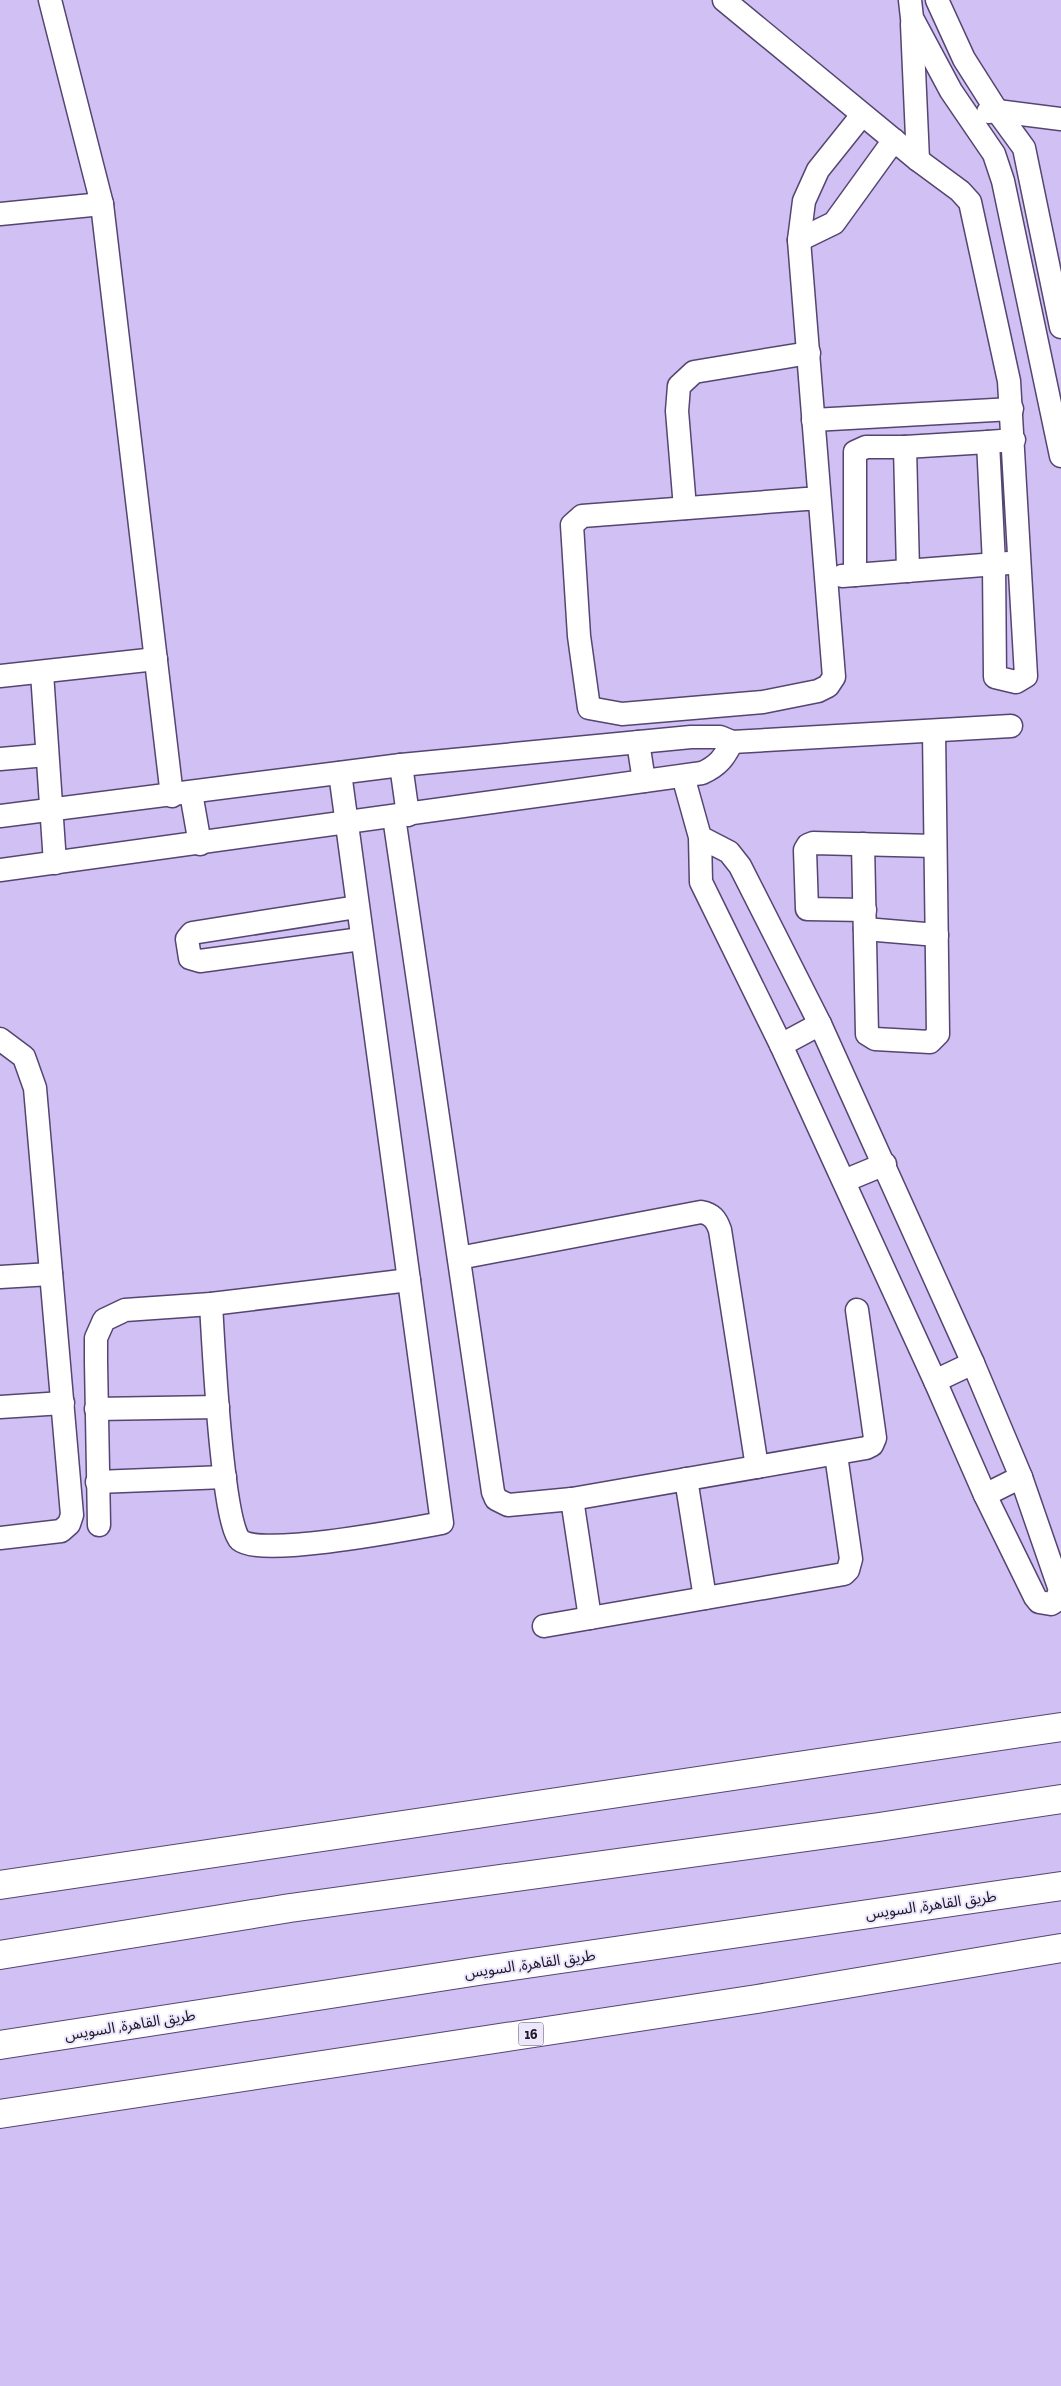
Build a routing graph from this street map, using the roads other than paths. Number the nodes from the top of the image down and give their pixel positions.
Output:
1 (50, 0) edge
2 (724, 0) edge
3 (937, 0) edge
4 (911, 9) edge
5 (997, 111) junction
6 (862, 115) junction
7 (968, 116) junction
8 (1061, 119) edge
9 (894, 140) junction
10 (918, 160) junction
11 (102, 204) junction
12 (0, 214) edge
13 (799, 240) junction
14 (1061, 327) edge
15 (808, 353) junction
16 (1012, 409) junction
17 (1057, 415) edge
18 (813, 420) junction
19 (1014, 440) junction
20 (988, 442) junction
21 (905, 447) junction
22 (1061, 456) edge
23 (819, 498) junction
24 (685, 508) junction
25 (1020, 562) junction
26 (994, 564) junction
27 (908, 570) junction
28 (855, 575) junction
29 (825, 578) junction
30 (156, 659) junction
31 (42, 673) junction
32 (0, 676) edge
33 (1011, 726) dead end
34 (934, 731) junction
35 (638, 742) junction
36 (732, 742) junction
37 (48, 755) junction
38 (0, 759) edge
39 (401, 765) junction
40 (340, 773) junction
41 (682, 776) junction
42 (644, 781) junction
43 (182, 794) junction
44 (51, 811) junction
45 (0, 816) edge
46 (401, 816) junction
47 (346, 823) junction
48 (700, 837) junction
49 (200, 844) junction
50 (863, 844) junction
51 (936, 846) junction
52 (55, 863) junction
53 (0, 870) edge
54 (357, 907) junction
55 (865, 920) junction
56 (937, 935) junction
57 (362, 939) junction
58 (820, 1024) junction
59 (0, 1039) edge
60 (781, 1045) junction
61 (884, 1164) junction
62 (844, 1181) junction
63 (458, 1258) junction
64 (51, 1274) junction
65 (0, 1277) edge
66 (409, 1280) junction
67 (211, 1304) junction
68 (857, 1310) dead end
69 (973, 1363) junction
70 (935, 1381) junction
71 (62, 1403) junction
72 (0, 1407) edge
73 (218, 1407) junction
74 (96, 1409) junction
75 (836, 1455) junction
76 (757, 1467) junction
77 (225, 1477) junction
78 (1021, 1477) junction
79 (686, 1479) junction
80 (97, 1482) junction
81 (985, 1495) junction
82 (572, 1499) junction
83 (99, 1525) dead end
84 (0, 1538) edge
85 (705, 1598) junction
86 (590, 1618) junction
87 (544, 1626) dead end
88 (1061, 1727) edge
89 (1061, 1799) edge
90 (0, 1885) edge
91 (1061, 1886) edge
92 (1061, 1948) edge
93 (0, 1955) edge
94 (0, 2045) edge
95 (0, 2114) edge

1 - 11 lane
2 - 6 lane
3 - 5 lane
4 - 7 lane
4 - 10 lane
5 - 7 lane
5 - 8 lane
5 - 14 lane
6 - 9 lane
6 - 13 lane
7 - 17 lane
9 - 10 lane
9 - 13 lane
10 - 16 lane
11 - 12 lane
11 - 30 lane
13 - 15 lane
15 - 18 lane
15 - 24 lane
16 - 18 lane
16 - 19 lane
17 - 22 lane
18 - 23 lane
19 - 20 lane
19 - 25 lane
20 - 21 lane
20 - 26 lane
21 - 27 lane
21 - 28 lane
23 - 24 lane
23 - 29 lane
24 - 29 lane
25 - 26 lane
25 - 26 lane
26 - 27 lane
27 - 28 lane
28 - 29 lane
30 - 31 lane
30 - 43 lane
31 - 32 lane
31 - 37 lane
33 - 34 lane
34 - 36 lane
34 - 51 lane
35 - 36 lane
35 - 39 lane
35 - 42 lane
36 - 41 lane
37 - 38 lane
37 - 44 lane
39 - 40 lane
39 - 46 lane
40 - 43 lane
40 - 47 lane
41 - 42 lane
41 - 48 lane
42 - 46 lane
43 - 44 lane
43 - 49 lane
44 - 45 lane
44 - 52 lane
46 - 47 lane
46 - 63 lane
47 - 49 lane
47 - 54 lane
48 - 58 lane
48 - 60 lane
49 - 52 lane
50 - 51 lane
50 - 55 lane
50 - 55 lane
51 - 56 lane
52 - 53 lane
54 - 57 lane
54 - 57 lane
55 - 56 lane
55 - 56 lane
57 - 66 lane
58 - 60 lane
58 - 61 lane
59 - 64 lane
60 - 62 lane
61 - 62 lane
61 - 69 lane
62 - 70 lane
63 - 76 lane
63 - 82 lane
64 - 65 lane
64 - 71 lane
66 - 67 lane
66 - 77 lane
67 - 73 lane
67 - 74 lane
68 - 75 lane
69 - 70 lane
69 - 78 lane
70 - 81 lane
71 - 72 lane
71 - 84 lane
73 - 74 lane
73 - 77 lane
74 - 80 lane
75 - 76 lane
75 - 85 lane
76 - 79 lane
77 - 80 lane
78 - 81 lane
78 - 81 lane
79 - 82 lane
79 - 85 lane
80 - 83 lane
82 - 86 lane
85 - 86 lane
86 - 87 lane
88 - 90 highway
89 - 93 highway
91 - 94 highway, طريق القاهرة, السويس
92 - 95 highway, 16

